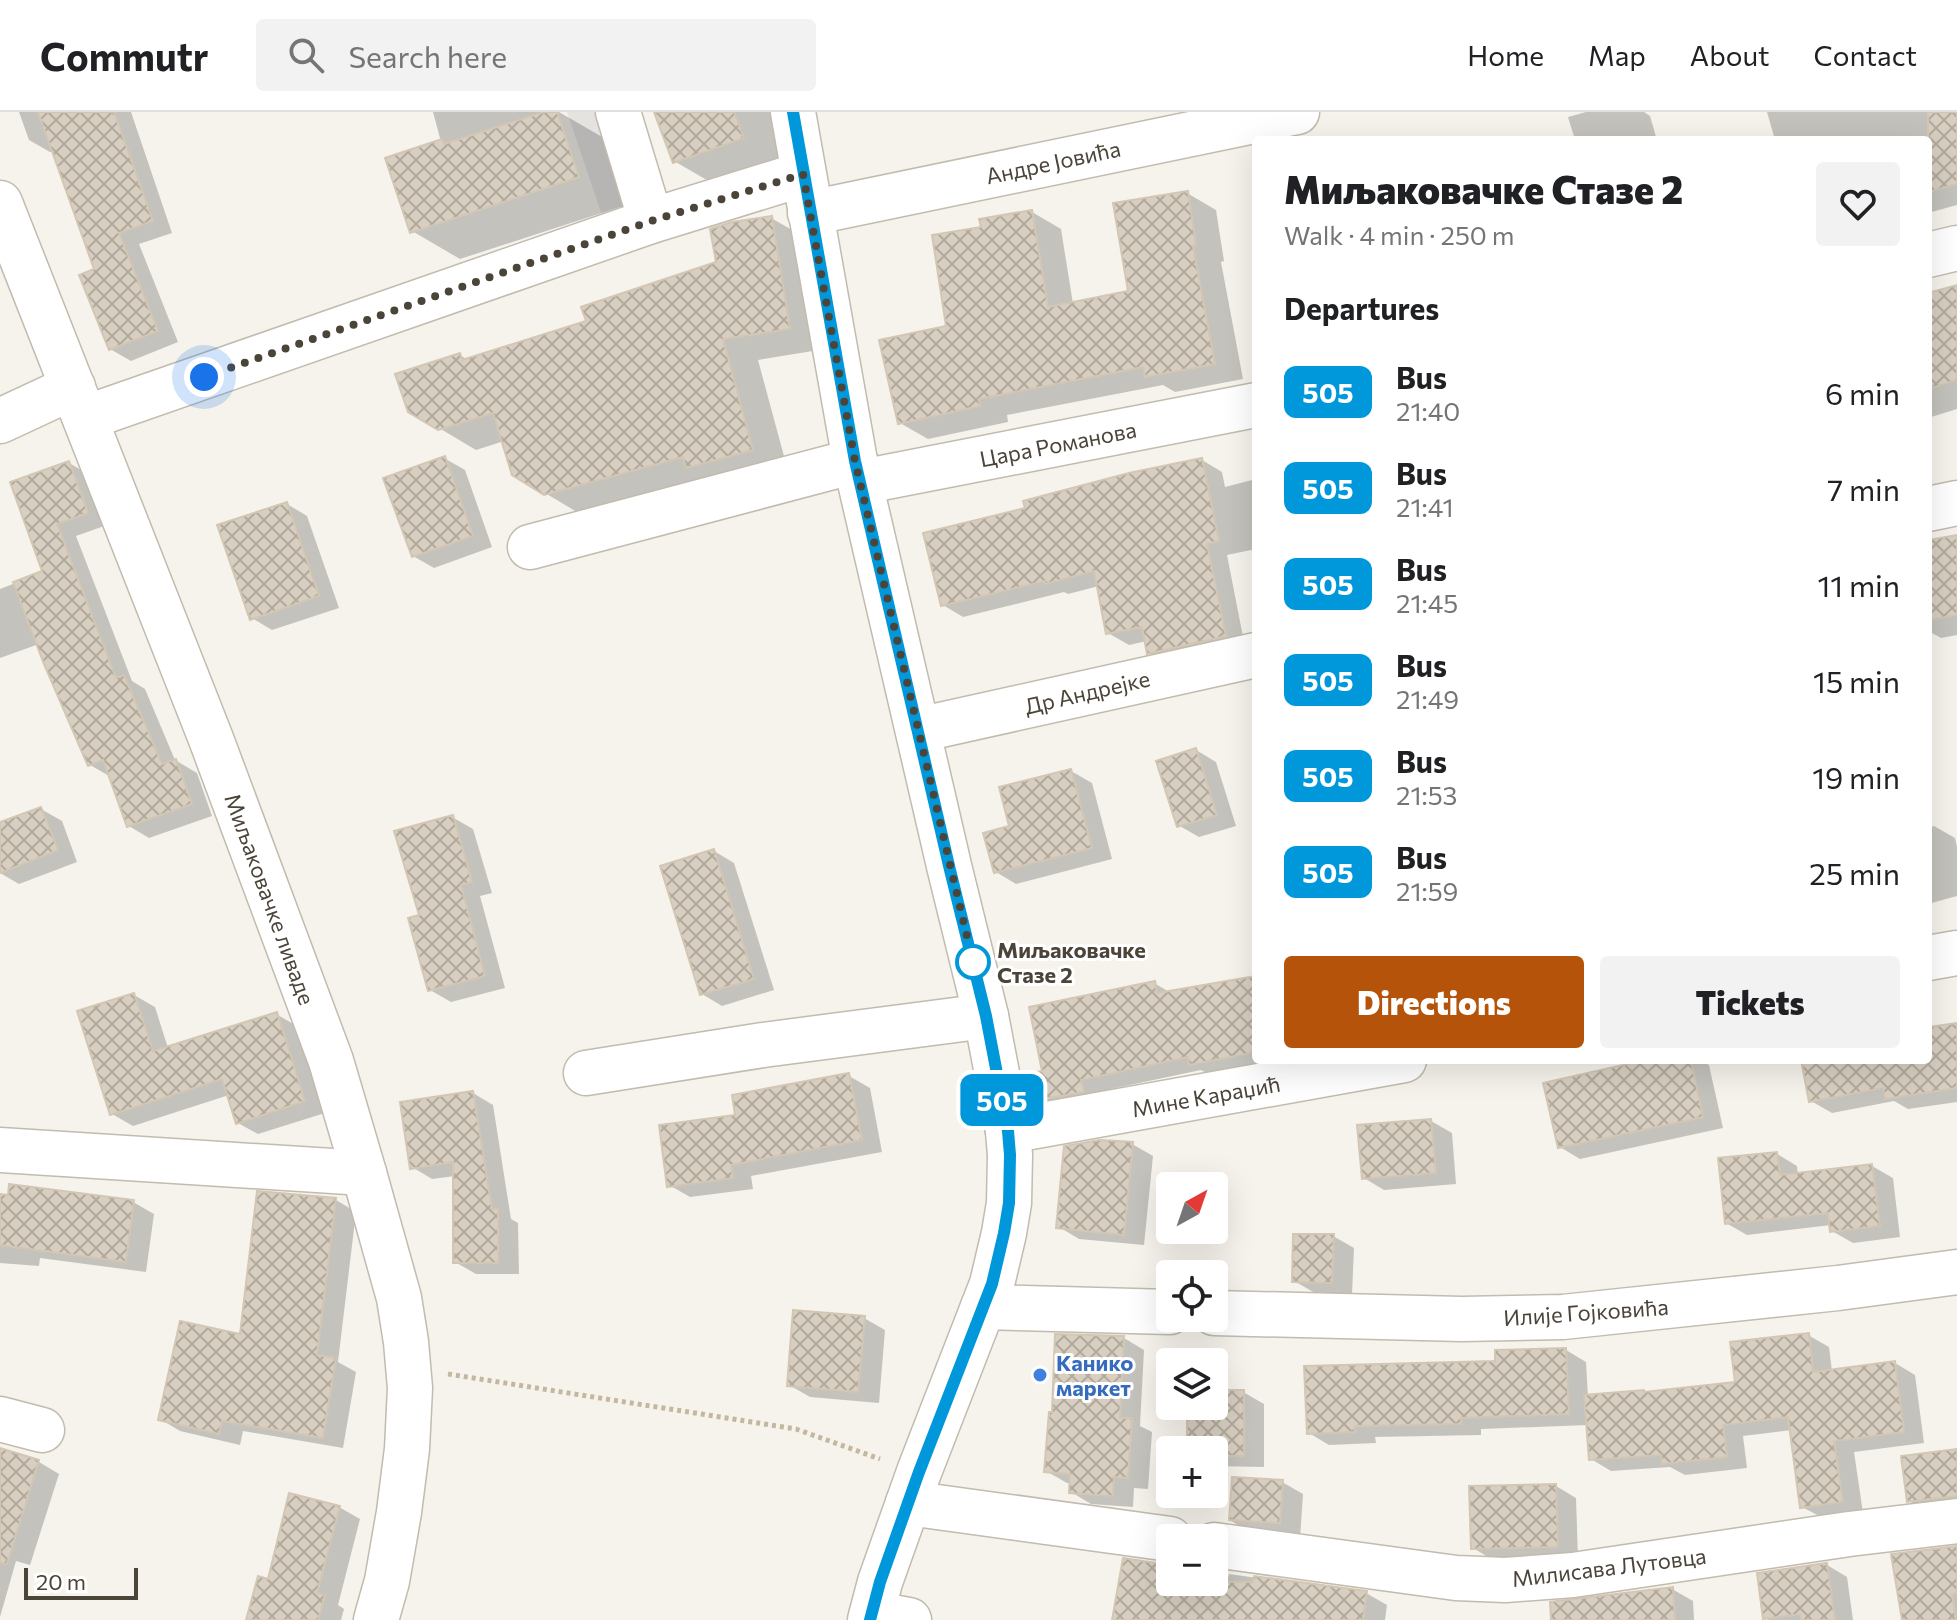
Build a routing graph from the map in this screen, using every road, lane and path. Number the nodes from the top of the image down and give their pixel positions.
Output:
1 (618, 112) edge
2 (793, 112) edge
3 (1297, 112) edge
4 (806, 194) junction
5 (0, 203) edge
6 (651, 221) junction
7 (1957, 248) edge
8 (1932, 254) edge
9 (79, 402) junction
10 (1252, 406) edge
11 (0, 421) edge
12 (858, 472) junction
13 (1957, 503) edge
14 (1932, 508) edge
15 (530, 547) dead end
16 (1252, 656) edge
17 (918, 730) junction
18 (1957, 953) edge
19 (1932, 957) edge
20 (986, 1016) junction
21 (1385, 1064) edge
22 (586, 1073) dead end
23 (1008, 1131) junction
24 (0, 1150) edge
25 (364, 1173) junction
26 (1957, 1272) edge
27 (983, 1307) junction
28 (1156, 1312) edge
29 (1228, 1313) edge
30 (409, 1368) junction
31 (0, 1419) edge
32 (42, 1430) dead end
33 (914, 1487) junction
34 (1957, 1521) edge
35 (1156, 1536) edge
36 (1228, 1547) edge
37 (884, 1618) edge
38 (376, 1620) edge

1 - 6 street
2 - 4 street
3 - 4 street, Андре Јовића
4 - 6 street, Андре Јовића
4 - 12 street
5 - 9 street, Миљаковачке ливаде
6 - 9 street, Андре Јовића
7 - 8 street
9 - 11 street, Андре Јовића
9 - 25 street, Миљаковачке ливаде
10 - 12 street, Цара Романова
12 - 15 street, Цара Романова
12 - 17 street
13 - 14 street
16 - 17 street, Др Андрејке
17 - 20 street
18 - 19 street
20 - 22 street
20 - 23 street
21 - 23 street, Мине Караџић
23 - 27 street
24 - 25 street
25 - 30 street, Миљаковачке ливаде
26 - 29 street, Илије Гојковића
27 - 28 street
27 - 33 street
30 - 33 path
30 - 38 street, Миљаковачке ливаде
31 - 32 street
33 - 35 street
33 - 37 street
34 - 36 street, Милисава Лутовца

